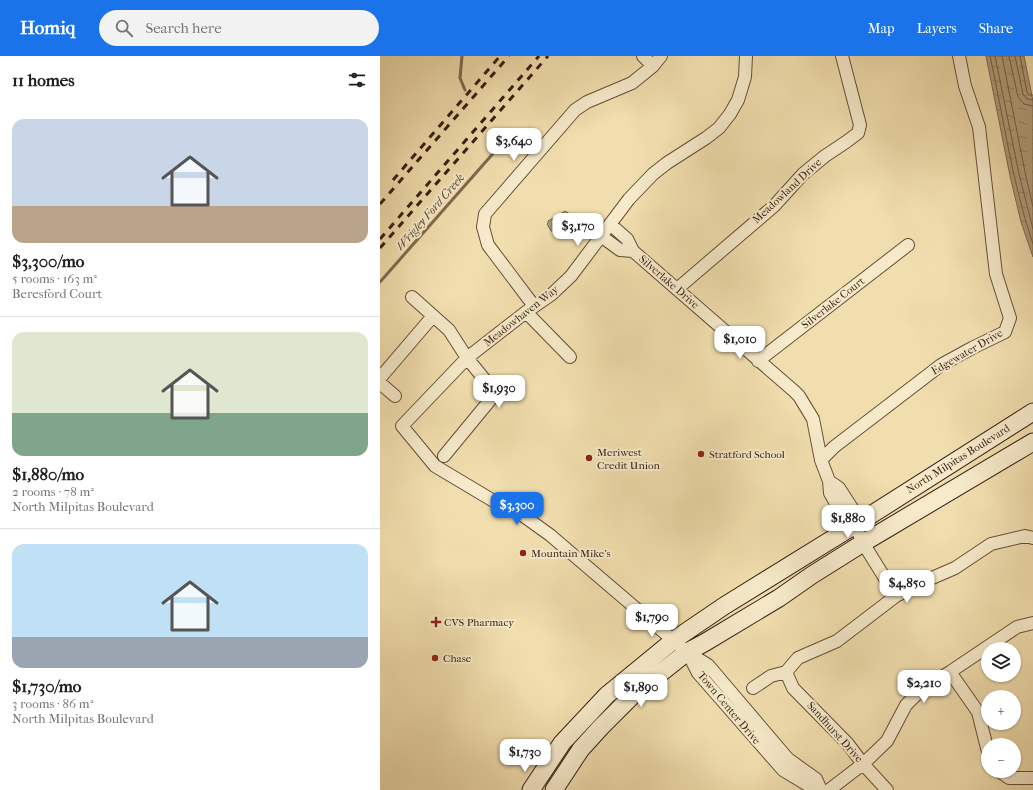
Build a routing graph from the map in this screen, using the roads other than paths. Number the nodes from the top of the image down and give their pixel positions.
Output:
1 (643, 56) edge
2 (661, 56) edge
3 (746, 56) edge
4 (842, 56) edge
5 (959, 56) edge
6 (653, 66) junction
7 (610, 224) junction
8 (601, 236) junction
9 (908, 245) dead end
10 (633, 251) junction
11 (677, 289) junction
12 (412, 297) dead end
13 (530, 309) junction
14 (433, 316) junction
15 (570, 357) dead end
16 (467, 358) junction
17 (758, 361) junction
18 (380, 378) edge
19 (380, 383) edge
20 (395, 396) dead end
21 (1033, 412) edge
22 (1033, 442) edge
23 (444, 456) dead end
24 (821, 460) junction
25 (855, 525) junction
26 (1033, 538) edge
27 (863, 543) junction
28 (896, 596) junction
29 (1033, 623) edge
30 (674, 640) junction
31 (687, 652) junction
32 (786, 672) junction
33 (950, 672) junction
34 (753, 688) dead end
35 (984, 738) edge
36 (863, 764) junction
37 (1021, 778) edge
38 (1033, 778) edge
39 (531, 790) edge
40 (554, 790) edge
41 (816, 790) edge
42 (822, 790) edge
43 (829, 790) edge
44 (887, 790) edge

1 - 6 street
2 - 6 street
3 - 7 street, Meadowhaven Way
4 - 11 street, Meadowland Drive
5 - 24 street, Edgewater Drive
6 - 13 street
7 - 8 street, Meadowhaven Way
7 - 10 street, Silverlake Drive
8 - 10 street, Silverlake Drive
8 - 13 street, Meadowhaven Way
9 - 17 street, Silverlake Court
10 - 11 street, Silverlake Drive
11 - 17 street, Silverlake Drive
12 - 14 street
13 - 15 street
13 - 16 street, Meadowhaven Way
14 - 16 street
14 - 18 street
16 - 23 street
16 - 30 street, Meadowhaven Way
17 - 24 street, Silverlake Drive
19 - 20 street
21 - 25 main road, North Milpitas Boulevard
22 - 27 main road, North Milpitas Boulevard
24 - 25 street, Silverlake Drive
25 - 27 street, Silverlake Drive
25 - 30 main road, North Milpitas Boulevard
26 - 28 street
27 - 28 street, Silverlake Drive
27 - 31 main road, North Milpitas Boulevard
28 - 32 street
29 - 33 street
30 - 31 street
30 - 39 main road, North Milpitas Boulevard
31 - 40 main road, North Milpitas Boulevard
31 - 41 street, Town Center Drive
31 - 42 street, Town Center Drive
32 - 34 street
32 - 36 street, Sandhurst Drive
33 - 35 street
33 - 36 street
36 - 43 street
36 - 44 street, Sandhurst Drive
37 - 38 street

